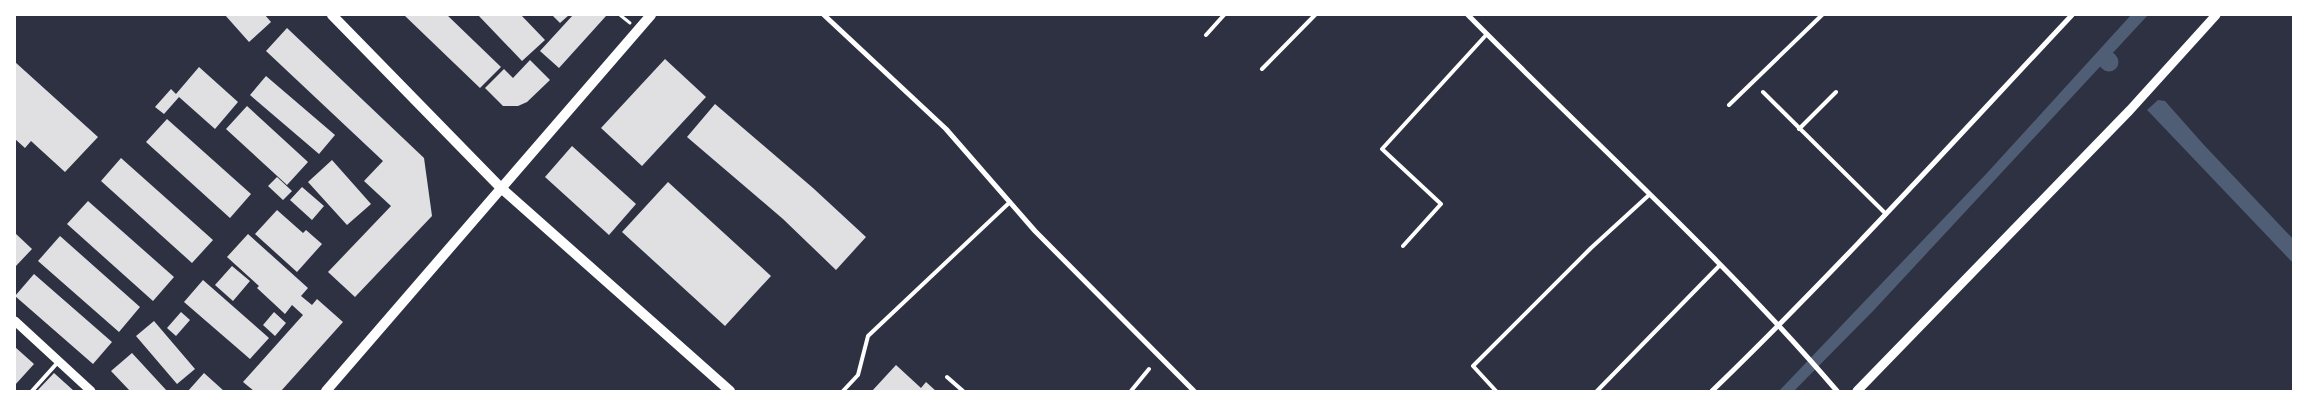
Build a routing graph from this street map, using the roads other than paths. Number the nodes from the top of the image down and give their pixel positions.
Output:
1 (332, 15) edge
2 (651, 15) edge
3 (824, 15) edge
4 (1224, 15) edge
5 (1315, 15) edge
6 (1468, 15) edge
7 (1822, 15) edge
8 (2072, 15) edge
9 (2216, 15) edge
10 (1487, 34) junction
11 (1206, 35) dead end
12 (1262, 69) dead end
13 (1763, 92) dead end
14 (1836, 92) dead end
15 (1729, 105) dead end
16 (1799, 129) junction
17 (500, 187) junction
18 (1649, 195) junction
19 (1010, 202) junction
20 (1886, 214) junction
21 (1403, 246) dead end
22 (1720, 265) junction
23 (15, 321) edge
24 (1779, 326) junction
25 (59, 361) junction
26 (1149, 369) dead end
27 (947, 377) dead end
28 (1835, 389) edge
29 (32, 391) edge
30 (91, 391) edge
31 (326, 391) edge
32 (730, 391) edge
33 (843, 391) edge
34 (963, 391) edge
35 (1131, 391) edge
36 (1194, 391) edge
37 (1496, 391) edge
38 (1597, 391) edge
39 (1712, 391) edge
40 (1857, 391) edge

1 - 17 main road
2 - 17 main road
3 - 19 street
4 - 11 lane
5 - 12 lane
6 - 10 street
7 - 15 lane
8 - 20 street
9 - 40 street
10 - 18 street
10 - 21 lane
13 - 16 lane
14 - 16 lane
16 - 20 lane
17 - 31 main road
17 - 32 main road
18 - 22 street
18 - 37 lane
19 - 33 lane
19 - 36 street
20 - 24 street
22 - 24 street
22 - 38 lane
23 - 25 street
24 - 28 street
24 - 39 street
25 - 29 lane
25 - 30 street
26 - 35 lane
27 - 34 lane

